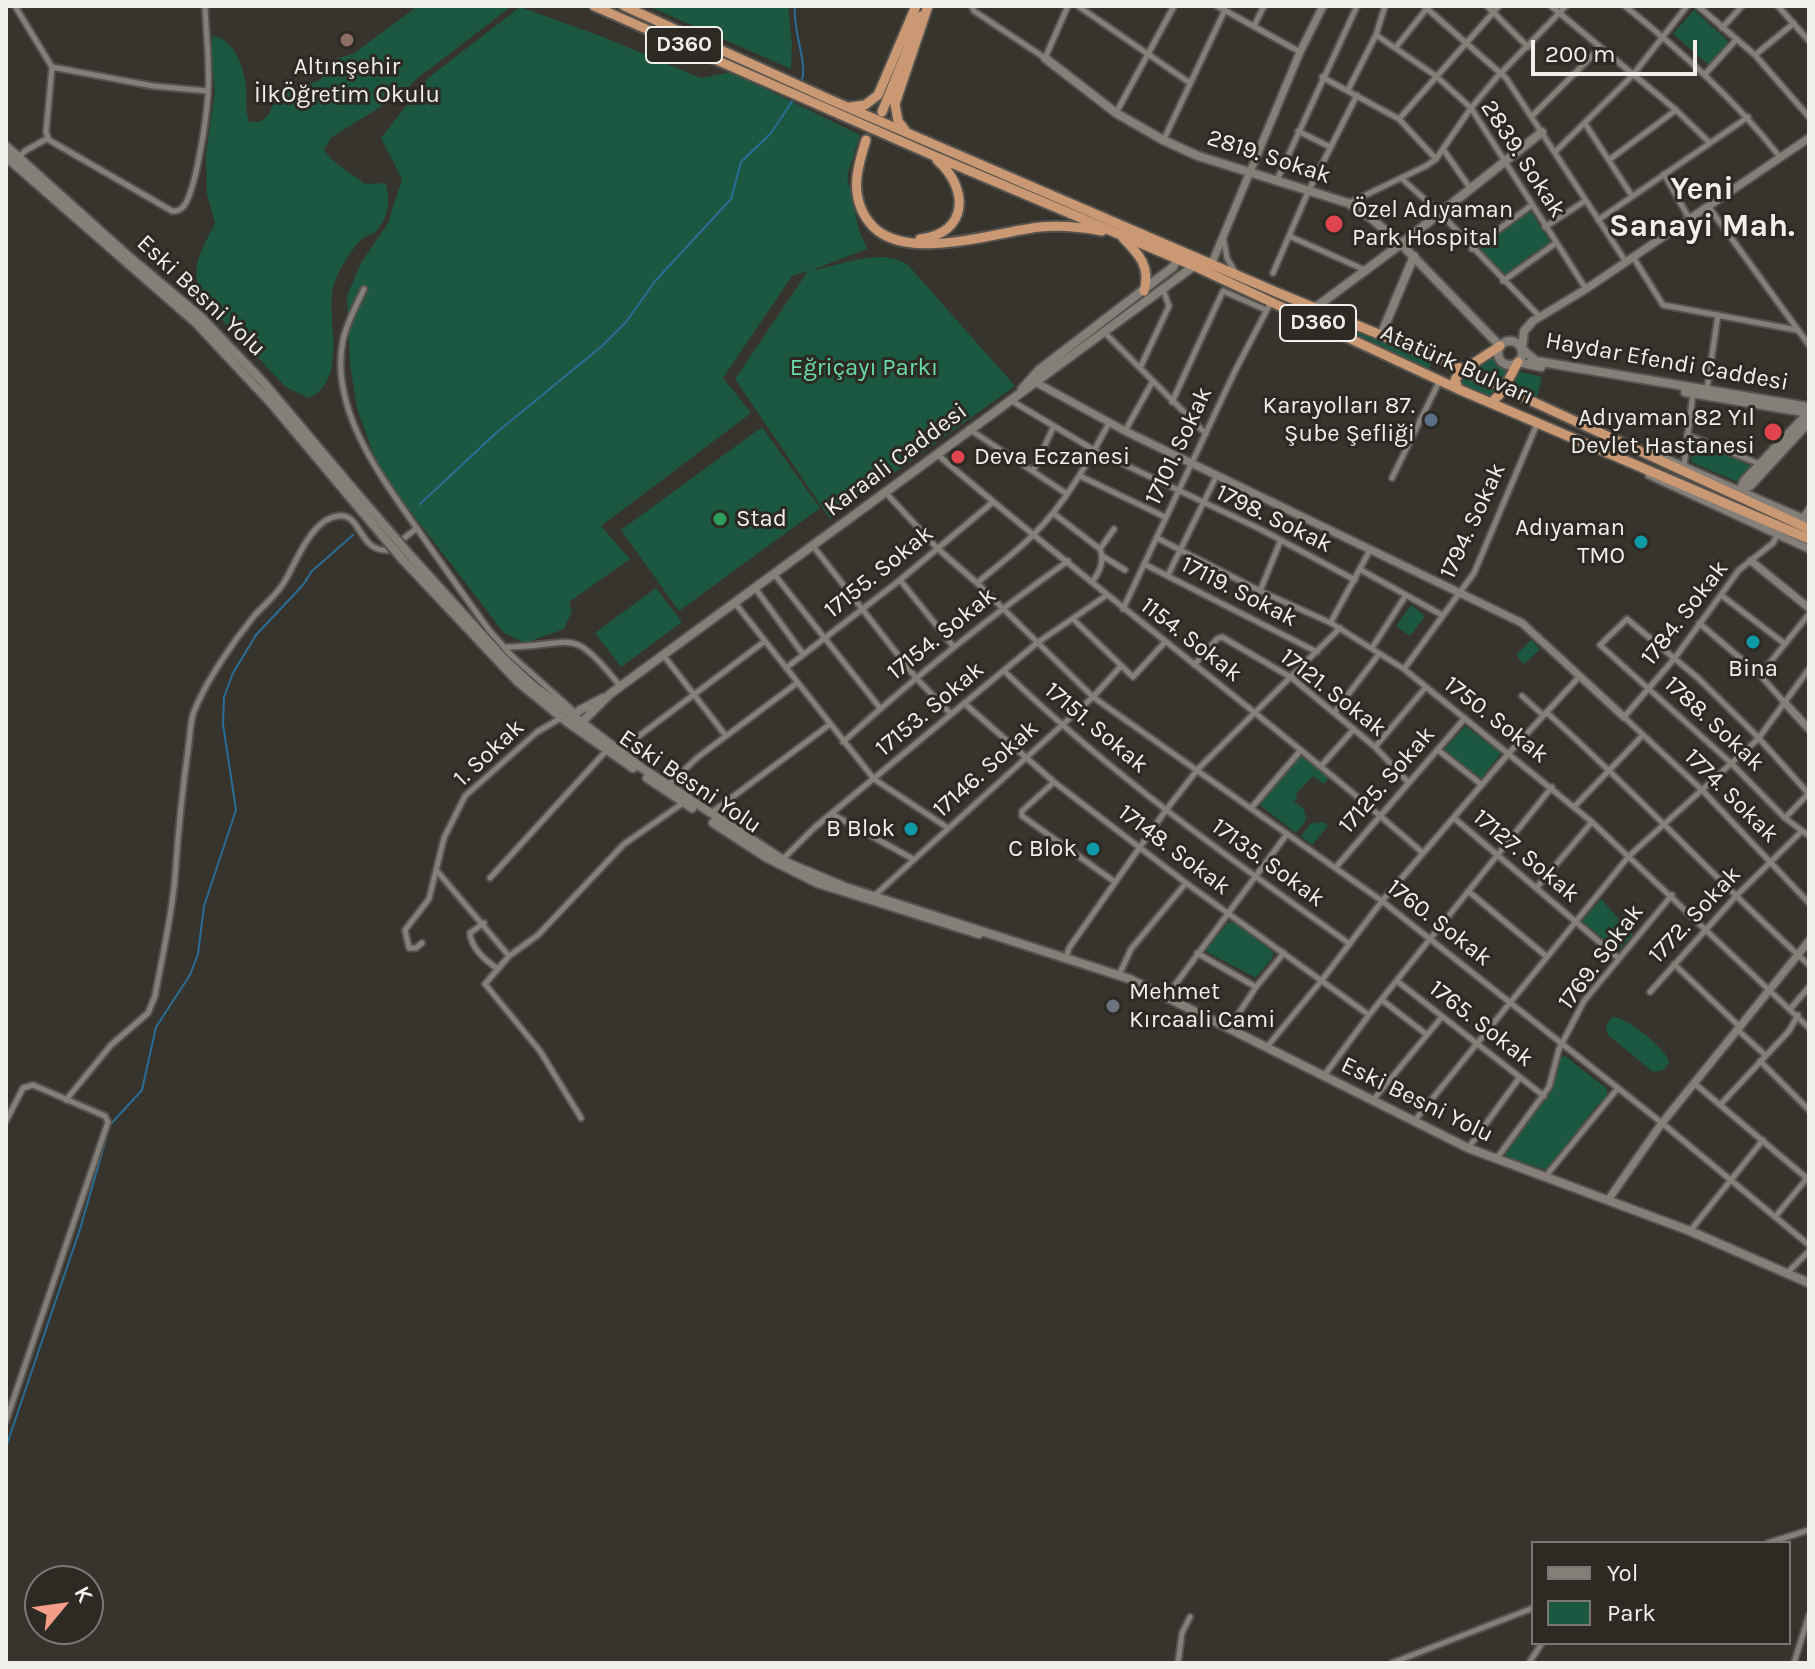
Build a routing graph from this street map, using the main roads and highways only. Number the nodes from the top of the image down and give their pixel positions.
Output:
1 (594, 6) edge
2 (624, 6) edge
3 (916, 6) edge
4 (927, 6) edge
5 (1045, 58) road end
6 (776, 80) junction
7 (829, 104) junction
8 (849, 107) junction
9 (1542, 132) road end
10 (911, 134) junction
11 (6, 146) edge
12 (932, 155) junction
13 (6, 157) edge
14 (1118, 234) junction
15 (1401, 244) junction
16 (1414, 256) junction
17 (1177, 259) junction
18 (1194, 266) junction
19 (1144, 291) junction
20 (1316, 307) junction
21 (1381, 335) junction
22 (1502, 344) junction
23 (1522, 349) junction
24 (1518, 362) junction
25 (1464, 369) junction
26 (1504, 388) junction
27 (1458, 389) junction
28 (1693, 391) junction
29 (1012, 401) junction
30 (1491, 403) junction
31 (1809, 411) edge
32 (1809, 422) edge
33 (351, 493) junction
34 (1809, 529) edge
35 (1809, 539) edge
36 (572, 720) junction
37 (1013, 942) junction
38 (1809, 1283) edge

1 - 6 highway, D360
2 - 6 highway, D360
3 - 4 highway
3 - 8 highway
4 - 10 highway
5 - 15 main road, 2819. Sokak
6 - 7 highway, D360
7 - 8 highway, Atatürk Bulvarı / D360
7 - 12 highway, Atatürk Bulvarı / D360
8 - 10 highway, Atatürk Bulvarı / D360
9 - 15 main road
10 - 20 highway, Atatürk Bulvarı / D360
11 - 33 main road, Eski Besni Yolu
12 - 14 highway, Atatürk Bulvarı / D360
12 - 14 highway
13 - 33 main road, Eski Besni Yolu
14 - 17 highway, Atatürk Bulvarı / D360
14 - 19 highway
15 - 16 main road, 2819. Sokak
15 - 20 main road
16 - 21 main road
16 - 22 main road, 2819. Sokak
17 - 18 highway, Atatürk Bulvarı / D360
17 - 19 main road, Karaali Caddesi
18 - 27 highway, Atatürk Bulvarı / D360
18 - 29 main road, Karaali Caddesi
19 - 29 main road, Karaali Caddesi
20 - 21 highway, Atatürk Bulvarı / D360
21 - 25 highway, Atatürk Bulvarı / D360
22 - 23 main road
22 - 23 main road
22 - 24 main road
22 - 25 highway
23 - 24 main road
23 - 28 main road, Haydar Efendi Caddesi
24 - 26 highway
24 - 28 main road, Haydar Efendi Caddesi
25 - 26 highway, Atatürk Bulvarı / D360
25 - 27 highway
26 - 30 highway
26 - 34 highway, Atatürk Bulvarı / D360
27 - 30 highway, Atatürk Bulvarı / D360
28 - 31 main road, Haydar Efendi Caddesi
28 - 31 main road, Haydar Efendi Caddesi
29 - 36 main road, Karaali Caddesi
30 - 35 highway, Atatürk Bulvarı / D360
31 - 32 main road
33 - 36 main road, Eski Besni Yolu, bridge
36 - 37 main road, Eski Besni Yolu
36 - 37 main road, Eski Besni Yolu
37 - 38 main road, Eski Besni Yolu

